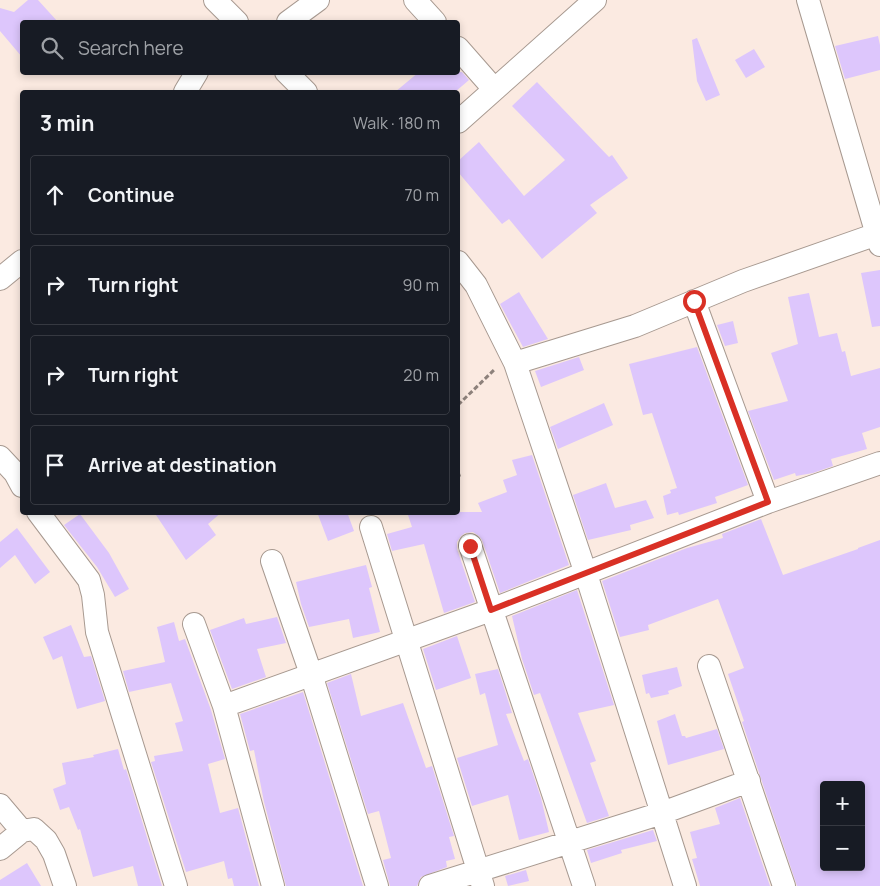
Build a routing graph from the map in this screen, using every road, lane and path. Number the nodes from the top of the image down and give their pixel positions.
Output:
1 (215, 0) edge
2 (318, 0) edge
3 (416, 0) edge
4 (595, 0) edge
5 (808, 0) edge
6 (231, 20) edge
7 (291, 20) edge
8 (433, 20) edge
9 (460, 50) edge
10 (195, 75) edge
11 (289, 75) edge
12 (494, 89) junction
13 (186, 90) edge
14 (304, 90) edge
15 (460, 120) edge
16 (879, 237) edge
17 (20, 263) edge
18 (460, 265) edge
19 (0, 278) edge
20 (694, 301) junction
21 (512, 358) junction
22 (460, 402) edge
23 (0, 457) edge
24 (880, 463) edge
25 (20, 482) edge
26 (768, 502) junction
27 (40, 515) edge
28 (371, 527) dead end
29 (470, 546) dead end
30 (272, 561) dead end
31 (586, 574) junction
32 (491, 610) junction
33 (194, 624) dead end
34 (406, 640) junction
35 (709, 666) dead end
36 (311, 674) junction
37 (224, 706) junction
38 (749, 781) junction
39 (0, 805) edge
40 (662, 813) junction
41 (22, 831) junction
42 (570, 842) junction
43 (0, 848) edge
44 (480, 878) edge
45 (65, 886) edge
46 (176, 886) edge
47 (273, 886) edge
48 (377, 886) edge
49 (430, 886) edge
50 (584, 886) edge
51 (686, 886) edge
52 (784, 886) edge

1 - 6 street
2 - 7 street
3 - 8 street
4 - 12 street
5 - 16 street
9 - 12 street
10 - 13 street
11 - 14 street
12 - 15 street
16 - 20 street
17 - 19 street
18 - 21 street
20 - 21 street
20 - 26 street
21 - 22 path
21 - 31 street
23 - 25 street
24 - 26 street
26 - 31 street
27 - 46 street
28 - 34 street
29 - 32 street
30 - 36 street
31 - 32 street
31 - 40 street
32 - 34 street
32 - 42 street
33 - 37 street
34 - 36 street
34 - 44 street
35 - 38 street
36 - 37 street
36 - 48 street
37 - 47 street
38 - 40 street
38 - 52 street
39 - 41 street
40 - 42 street
40 - 51 street
41 - 43 street
41 - 45 street
42 - 44 street
42 - 50 street
44 - 49 street

